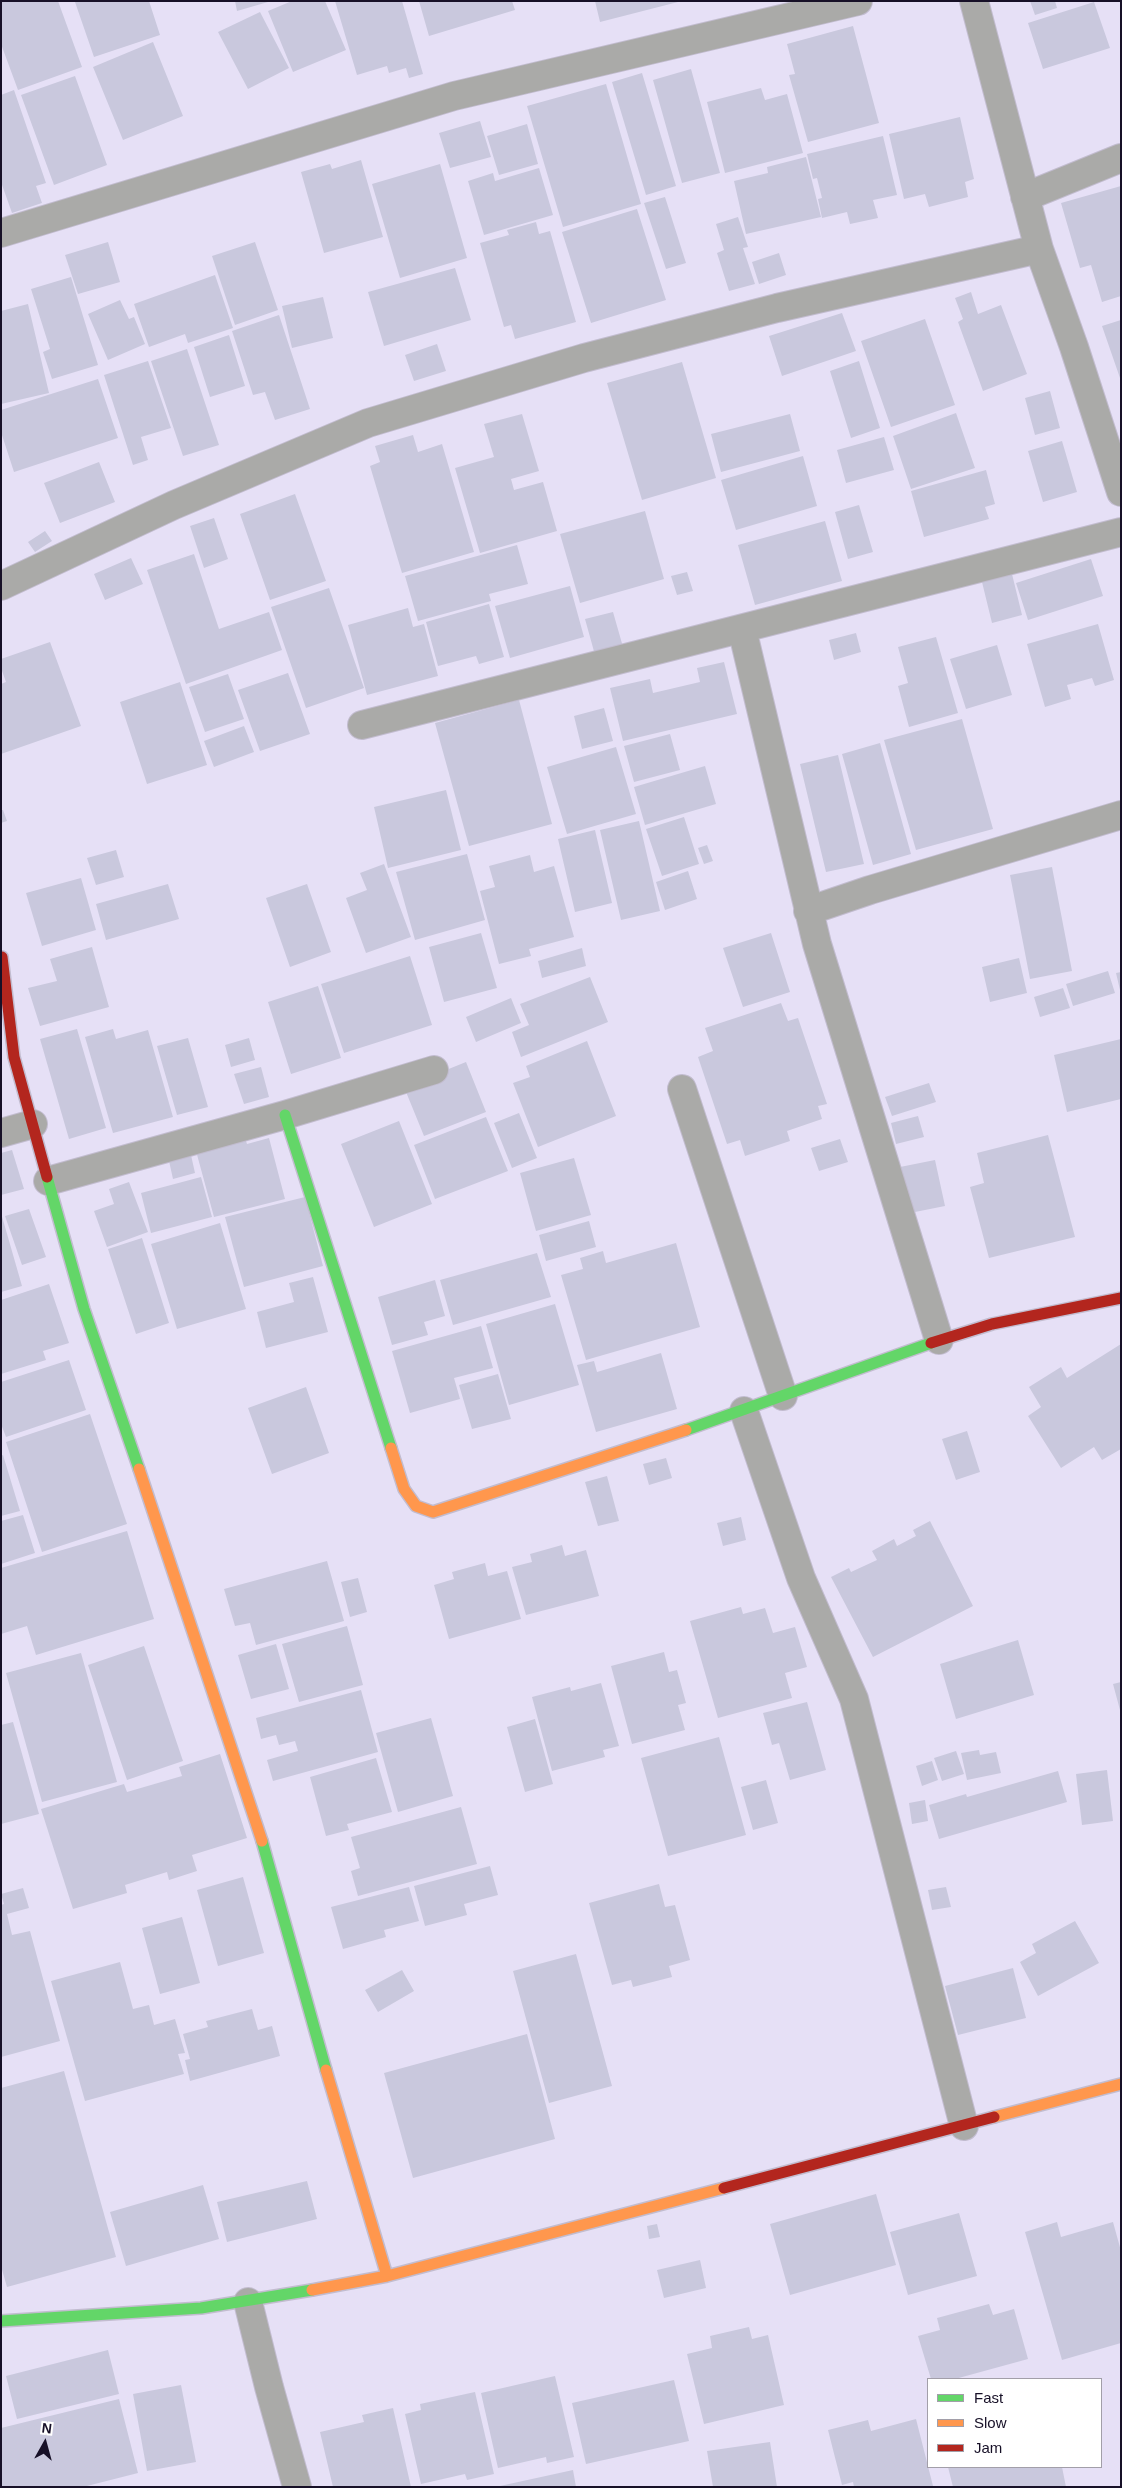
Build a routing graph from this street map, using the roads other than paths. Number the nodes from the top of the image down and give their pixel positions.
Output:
1 (858, 1) edge
2 (974, 1) edge
3 (1121, 158) edge
4 (1025, 197) junction
5 (1, 233) edge
6 (1039, 249) junction
7 (1121, 492) edge
8 (1121, 532) edge
9 (1, 586) edge
10 (742, 629) junction
11 (362, 725) dead end
12 (1121, 815) edge
13 (808, 911) junction
14 (2, 957) edge
15 (434, 1070) dead end
16 (682, 1088) dead end
17 (285, 1115) junction
18 (33, 1124) junction
19 (1, 1133) edge
20 (48, 1181) junction
21 (1121, 1298) edge
22 (939, 1340) junction
23 (783, 1396) junction
24 (744, 1411) junction
25 (1121, 2084) edge
26 (964, 2126) junction
27 (388, 2276) junction
28 (248, 2302) junction
29 (1, 2321) edge
30 (297, 2487) edge

1 - 5 street
2 - 4 street
3 - 4 street
4 - 6 street
6 - 7 street
6 - 9 street
8 - 10 street
10 - 11 street
10 - 13 street
12 - 13 street
13 - 22 street
14 - 18 street
15 - 17 street
16 - 23 street
17 - 20 street
17 - 24 street
18 - 19 street
18 - 20 street
20 - 27 street
21 - 22 street
22 - 23 street
23 - 24 street
24 - 26 street
25 - 26 street
26 - 27 street
27 - 28 street
28 - 29 street
28 - 30 street

